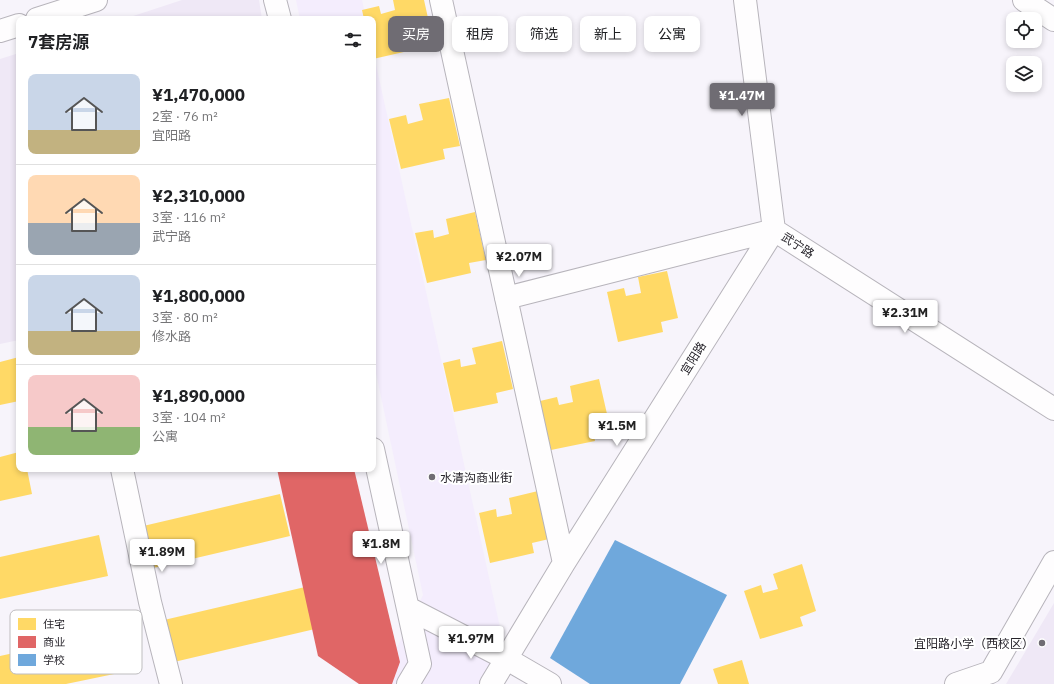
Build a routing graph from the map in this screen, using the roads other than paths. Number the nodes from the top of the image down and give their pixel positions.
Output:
1 (96, 0) edge
2 (275, 0) edge
3 (441, 0) edge
4 (745, 0) edge
5 (1024, 0) edge
6 (46, 16) edge
7 (279, 16) edge
8 (1054, 20) edge
9 (16, 26) edge
10 (0, 31) edge
11 (774, 230) junction
12 (506, 298) junction
13 (1054, 410) edge
14 (376, 462) edge
15 (123, 472) edge
16 (1054, 562) edge
17 (564, 564) junction
18 (408, 608) junction
19 (507, 659) junction
20 (171, 684) edge
21 (408, 684) edge
22 (491, 684) edge
23 (550, 684) edge
24 (956, 684) edge

1 - 6 street
2 - 7 street
3 - 12 street
4 - 11 street
5 - 8 street
9 - 10 street
11 - 12 street, 武宁路
11 - 13 street, 武宁路
11 - 17 street, 宜阳路
12 - 17 street
14 - 18 street
15 - 20 street
16 - 24 street
17 - 19 street, 宜阳路
18 - 19 street
18 - 21 street
19 - 22 street, 宜阳路
19 - 23 street

